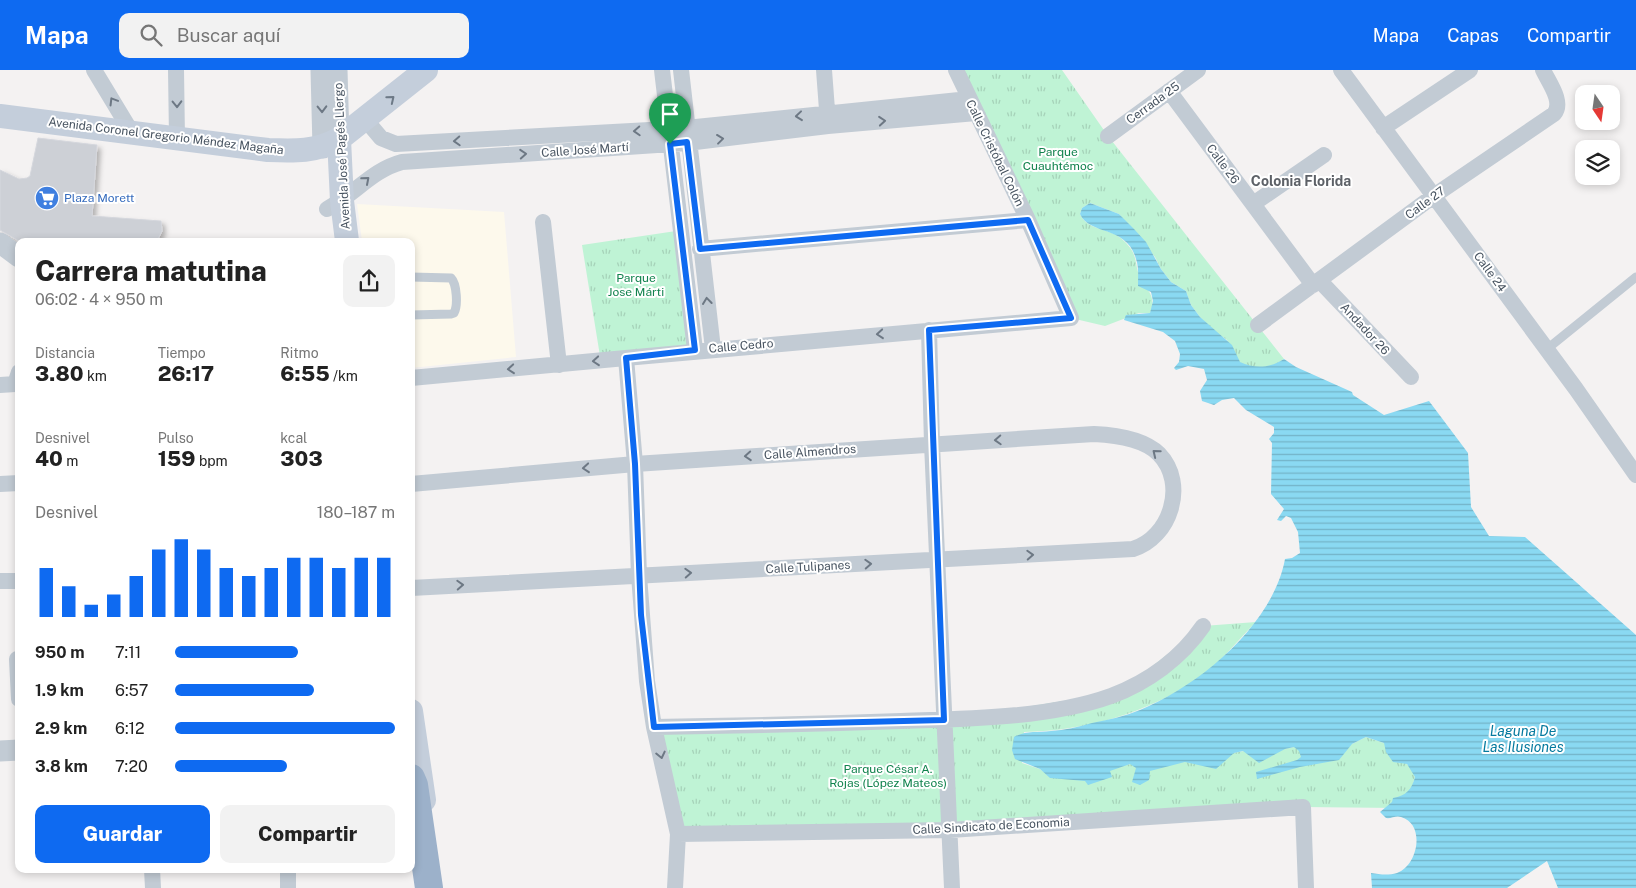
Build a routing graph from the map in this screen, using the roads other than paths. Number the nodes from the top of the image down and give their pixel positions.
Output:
1 (94, 70) edge
2 (176, 70) edge
3 (321, 70) edge
4 (337, 70) edge
5 (426, 70) edge
6 (662, 70) edge
7 (680, 70) edge
8 (824, 70) edge
9 (956, 70) edge
10 (1198, 70) edge
11 (1342, 70) edge
12 (1470, 70) edge
13 (1543, 70) edge
14 (1169, 91) junction
15 (972, 106) junction
16 (0, 116) edge
17 (828, 119) junction
18 (366, 120) junction
19 (1383, 128) junction
20 (132, 133) junction
21 (686, 135) junction
22 (669, 136) junction
23 (1108, 136) dead end
24 (177, 138) junction
25 (331, 143) junction
26 (1324, 155) dead end
27 (1435, 195) junction
28 (1253, 204) junction
29 (334, 205) junction
30 (1028, 220) junction
31 (543, 222) dead end
32 (330, 238) edge
33 (346, 238) edge
34 (0, 243) edge
35 (700, 249) junction
36 (15, 254) edge
37 (415, 277) edge
38 (1636, 277) edge
39 (1316, 283) junction
40 (415, 315) edge
41 (1071, 318) joint
42 (1258, 325) dead end
43 (929, 330) junction
44 (713, 349) junction
45 (1547, 349) junction
46 (695, 350) junction
47 (626, 358) junction
48 (559, 364) junction
49 (1411, 377) dead end
50 (415, 378) edge
51 (932, 444) junction
52 (635, 464) junction
53 (1636, 475) edge
54 (15, 483) edge
55 (0, 484) edge
56 (415, 484) edge
57 (1173, 496) joint
58 (937, 560) junction
59 (639, 576) junction
60 (0, 581) edge
61 (15, 581) edge
62 (415, 588) edge
63 (1203, 626) dead end
64 (944, 720) junction
65 (654, 727) junction
66 (415, 745) edge
67 (15, 750) edge
68 (0, 751) edge
69 (15, 764) edge
70 (0, 766) edge
71 (415, 794) edge
72 (950, 830) junction
73 (678, 834) junction
74 (152, 873) edge
75 (288, 873) edge
76 (415, 873) edge
77 (153, 888) edge
78 (288, 888) edge
79 (417, 888) edge
80 (429, 888) edge
81 (436, 888) edge
82 (675, 888) edge
83 (952, 888) edge
84 (1306, 888) edge

20 -> 1 street
2 -> 24 street
3 -> 25 street, Avenida José Pagés Llergo
4 - 25 street, Avenida José Pagés Llergo
18 -> 5 main road, Avenida Coronel Gregorio Méndez Magaña
6 - 22 street
7 - 21 street
8 - 17 street
9 - 15 street, Calle Cristóbal Colón
10 - 14 street, Cerrada 25
11 - 19 street, Calle 24
12 - 19 street
13 - 27 street, Calle 27
14 - 23 street, Cerrada 25
14 - 28 street, Calle 26
15 - 17 street, Calle José Martí
15 - 30 street, Calle Cristóbal Colón
16 - 20 main road, Avenida Coronel Gregorio Méndez Magaña
17 - 21 street, Calle José Martí
22 -> 18 street, Calle José Martí
18 - 25 main road, Avenida Coronel Gregorio Méndez Magaña
19 - 27 street, Calle 24
20 - 24 main road, Avenida Coronel Gregorio Méndez Magaña
21 - 22 street, Calle José Martí
21 - 35 street
29 -> 22 street, Calle José Martí
22 - 46 street
24 - 25 main road, Avenida Coronel Gregorio Méndez Magaña
25 - 29 main road, Avenida José Pagés Llergo
26 - 28 street
27 - 39 street, Calle 27
27 - 45 street, Calle 24
28 - 39 street, Calle 26
29 - 32 main road, Avenida José Pagés Llergo
29 - 33 main road, Avenida José Pagés Llergo
30 - 35 street
30 - 41 street, Calle Cristóbal Colón
31 - 48 street
34 - 36 street
44 -> 35 street
37 - 40 lane
38 - 45 lane
39 - 42 street, Calle 27
39 - 49 street, Andador 26
41 - 43 street, Calle Cedro
43 -> 44 street, Calle Cedro
43 - 51 street
44 - 46 street, Calle Cedro
45 - 53 street, Calle 24
46 - 47 street, Calle Cedro
47 -> 48 street, Calle Cedro
47 - 52 street
48 -> 50 street, Calle Cedro
51 -> 52 street, Calle Almendros
57 -> 51 street, Calle Almendros
51 - 58 street
52 -> 56 street, Calle Almendros
52 - 59 street
54 - 55 street
58 -> 57 street, Calle Tulipanes
59 -> 58 street, Calle Tulipanes
58 - 64 street
62 -> 59 street, Calle Tulipanes
59 - 65 street
60 - 61 street
63 - 64 street
64 - 65 street
64 - 72 street
65 -> 73 street
66 - 81 main road
67 - 68 street
69 - 70 street
71 - 80 highway
72 - 73 street, Calle Sindicato de Economia
72 - 83 street
72 - 84 street, Calle Sindicato de Economia
73 - 82 street
74 - 77 street
75 - 78 street
76 - 79 main road

